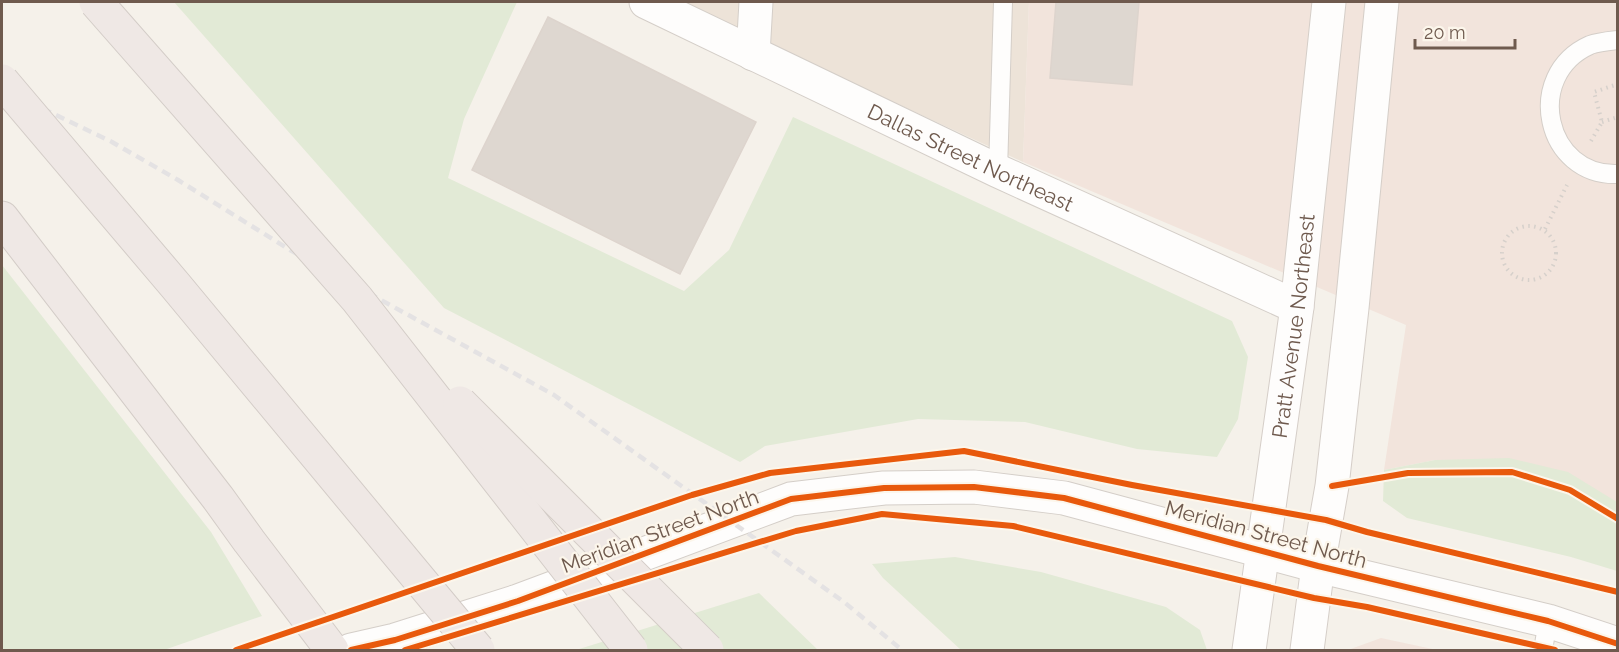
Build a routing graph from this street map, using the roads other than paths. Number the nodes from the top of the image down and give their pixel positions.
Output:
1 (96, 2) edge
2 (646, 2) edge
3 (756, 2) edge
4 (1003, 2) edge
5 (1329, 2) edge
6 (1382, 2) edge
7 (1617, 40) edge
8 (753, 54) junction
9 (2, 81) edge
10 (998, 171) junction
11 (1617, 174) edge
12 (2, 218) edge
13 (357, 299) junction
14 (1297, 307) junction
15 (249, 541) junction
16 (1261, 551) junction
17 (1318, 566) junction
18 (1546, 636) edge
19 (1617, 644) edge
20 (317, 651) edge
21 (332, 651) edge
22 (351, 651) edge
23 (478, 651) edge
24 (631, 651) edge
25 (707, 651) edge
26 (1249, 651) edge
27 (1306, 651) edge

1 - 13 highway, bridge
2 - 8 street, Dallas Street Northeast
3 - 8 street
4 - 10 lane
5 - 14 street, Pratt Avenue Northeast
6 - 17 street
7 - 11 lane
8 - 10 street, Dallas Street Northeast
9 - 23 highway, bridge
10 - 14 street, Dallas Street Northeast
12 - 15 highway
13 - 24 highway, bridge
13 - 25 highway, bridge
14 - 16 street, Pratt Avenue Northeast
15 - 20 highway
15 - 21 highway
16 - 17 street, Meridian Street North
16 - 22 street, Meridian Street North
16 - 26 street, Pratt Avenue Northeast
17 - 18 street, Meridian Street North
17 - 27 street
18 - 19 street, Meridian Street North

